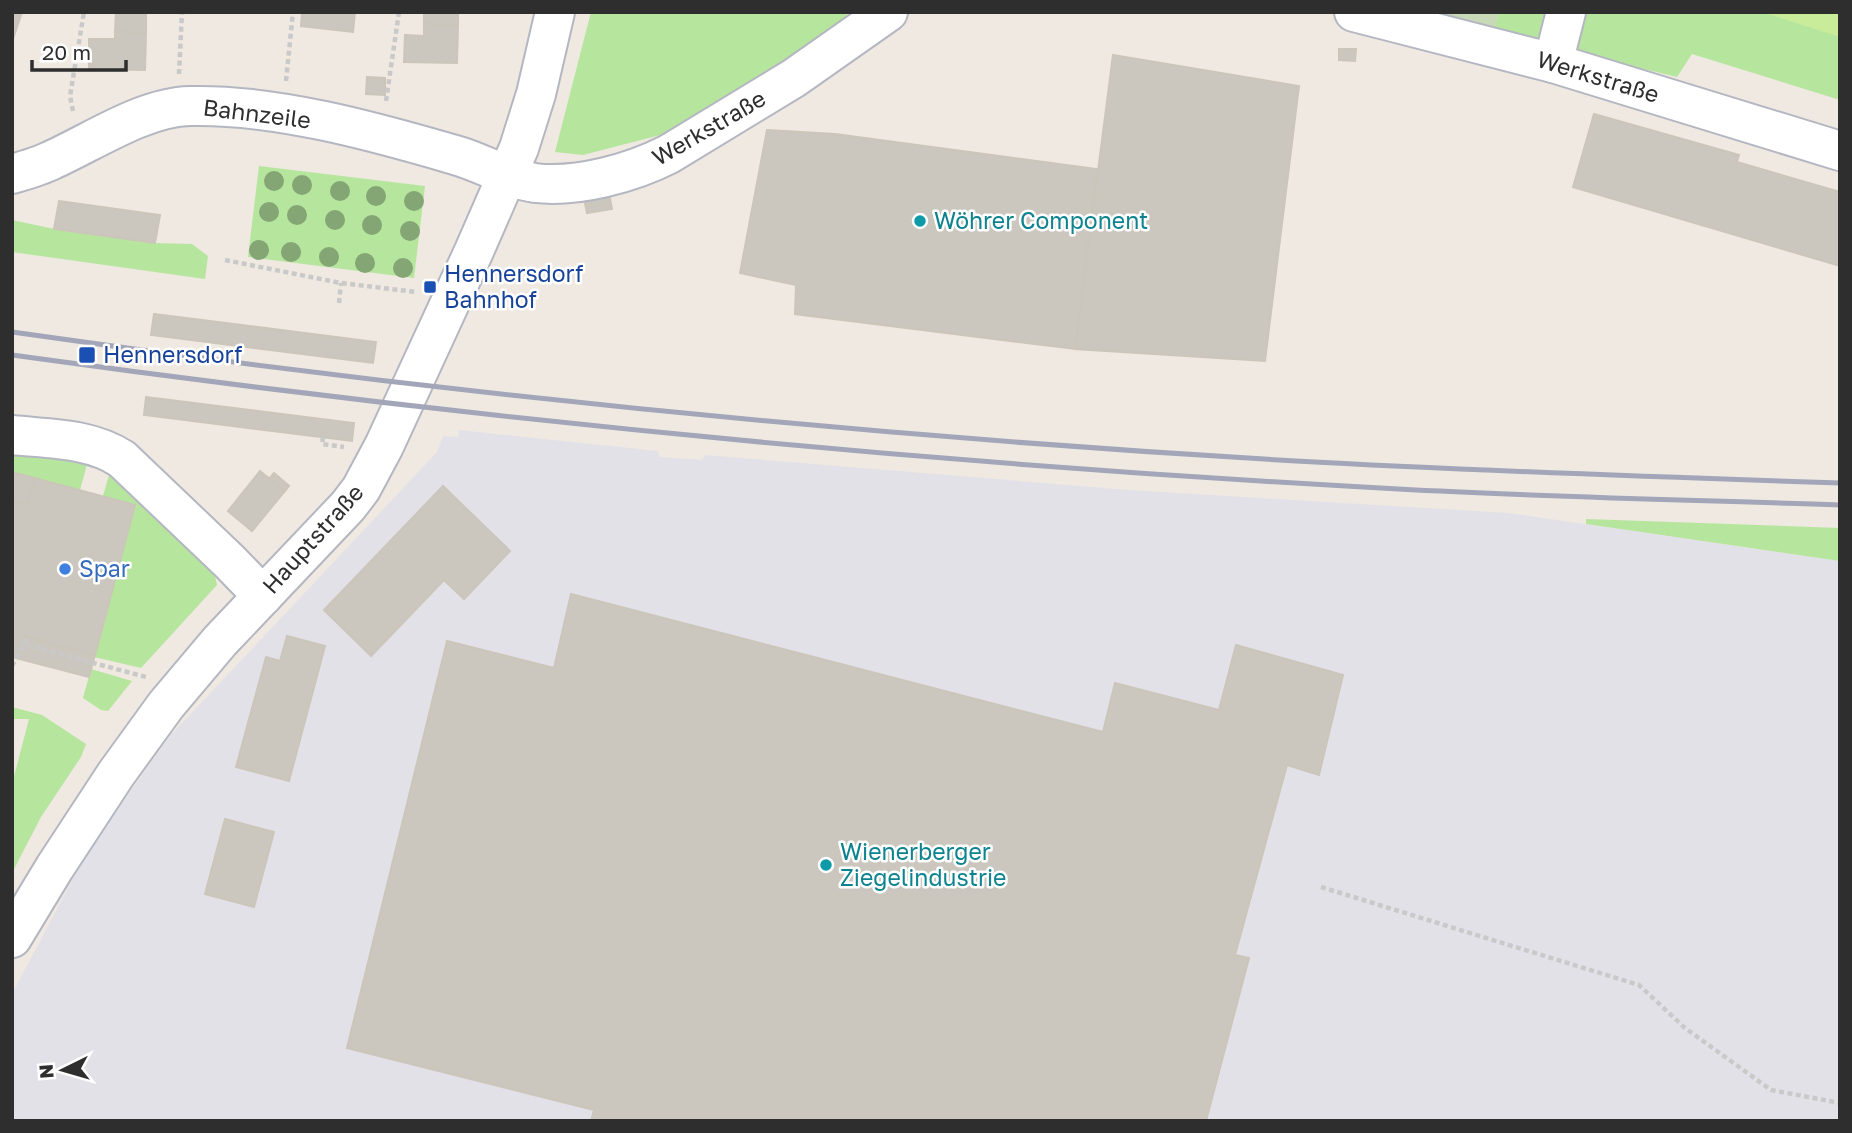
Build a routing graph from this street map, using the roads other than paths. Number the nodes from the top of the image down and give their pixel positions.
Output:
1 (555, 12) edge
2 (888, 12) edge
3 (1354, 12) edge
4 (1566, 12) edge
5 (1553, 63) junction
6 (1840, 151) edge
7 (12, 174) edge
8 (508, 174) junction
9 (12, 435) edge
10 (263, 596) junction
11 (12, 939) edge

1 - 8 street, Hauptstraße
2 - 8 street, Werkstraße
3 - 5 street, Werkstraße
4 - 5 street
5 - 6 street, Werkstraße
7 - 8 street, Bahnzeile
8 - 10 street, Hauptstraße
9 - 10 street
10 - 11 street, Hauptstraße

